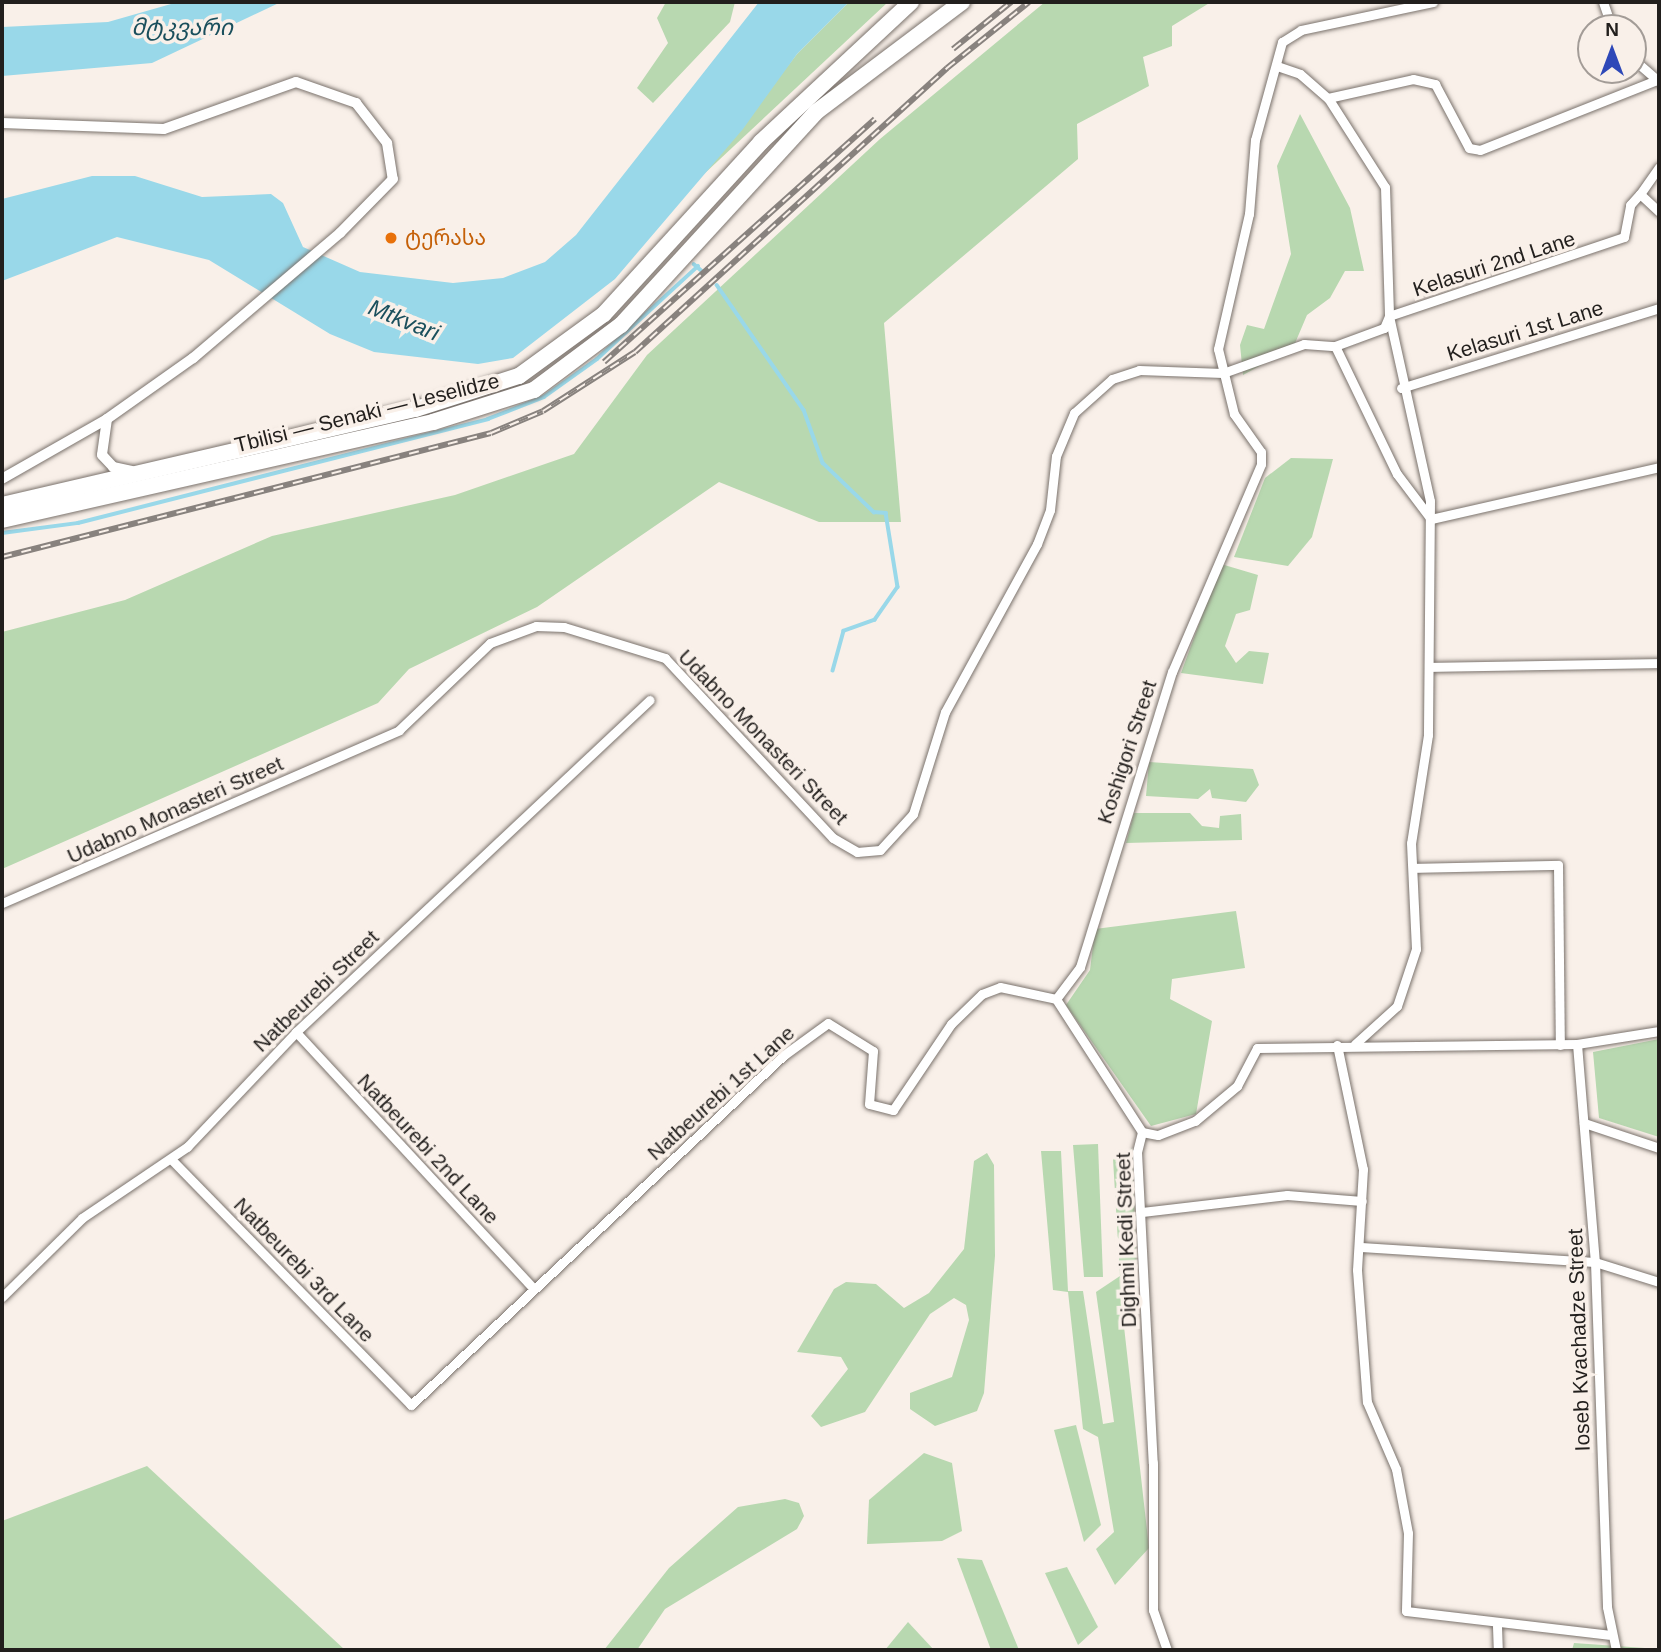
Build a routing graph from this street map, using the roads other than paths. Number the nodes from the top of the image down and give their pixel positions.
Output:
1 (911, 2) edge
2 (962, 2) edge
3 (1433, 2) edge
4 (1277, 66) junction
5 (1658, 81) edge
6 (1328, 98) junction
7 (2, 123) edge
8 (1659, 167) edge
9 (1640, 194) junction
10 (1659, 212) edge
11 (1659, 308) edge
12 (1389, 316) junction
13 (1335, 346) junction
14 (1223, 373) junction
15 (1401, 388) junction
16 (107, 419) junction
17 (1659, 467) edge
18 (146, 472) junction
19 (2, 479) edge
20 (2, 505) edge
21 (1431, 519) junction
22 (2, 520) edge
23 (1659, 663) edge
24 (1429, 667) junction
25 (649, 699) dead end
26 (1413, 868) junction
27 (2, 903) edge
28 (1056, 999) junction
29 (1659, 1031) edge
30 (296, 1032) junction
31 (1355, 1044) junction
32 (1577, 1044) junction
33 (1337, 1045) junction
34 (1560, 1045) junction
35 (1584, 1123) junction
36 (1142, 1132) junction
37 (1659, 1149) edge
38 (172, 1160) junction
39 (1362, 1201) junction
40 (1142, 1212) junction
41 (1361, 1247) junction
42 (1595, 1262) junction
43 (1659, 1282) edge
44 (534, 1289) junction
45 (2, 1297) edge
46 (411, 1405) joint
47 (1497, 1626) junction
48 (1609, 1635) junction
49 (1167, 1650) edge
50 (1498, 1650) edge
51 (1616, 1650) edge

1 - 18 highway, Tbilisi — Senaki — Leselidze
2 - 22 highway, Tbilisi — Senaki — Leselidze
3 - 4 street, Koshigori Street
4 - 6 street
4 - 14 street, Koshigori Street
5 - 6 street
6 - 12 street
7 - 16 street
8 - 9 street
9 - 10 street
9 - 12 street, Kelasuri 2nd Lane
11 - 15 street, Kelasuri 1st Lane
12 - 13 street, Kelasuri 2nd Lane
12 - 15 street
13 - 14 street, Udabno Monasteri Street
13 - 21 street
14 - 27 street, Udabno Monasteri Street
14 - 28 street, Koshigori Street
15 - 21 street
16 - 18 street
16 - 19 street
17 - 21 street
18 - 20 highway, Tbilisi — Senaki — Leselidze
21 - 24 street
23 - 24 street
24 - 26 street
25 - 30 street, Natbeurebi Street
26 - 31 street
26 - 34 street
28 - 36 street
28 - 44 street, Natbeurebi 1st Lane
29 - 32 street, Dighmi Kedi Street
30 - 38 street, Natbeurebi Street
30 - 44 street, Natbeurebi 2nd Lane
31 - 33 street, Dighmi Kedi Street
31 - 34 street, Dighmi Kedi Street
32 - 34 street, Dighmi Kedi Street
32 - 35 street, Ioseb Kvachadze Street
33 - 36 street, Dighmi Kedi Street
33 - 39 street
35 - 37 street
35 - 42 street, Ioseb Kvachadze Street
36 - 40 street, Dighmi Kedi Street
38 - 45 street, Natbeurebi Street
38 - 46 street, Natbeurebi 3rd Lane
39 - 40 street
39 - 41 street
40 - 49 street, Dighmi Kedi Street
41 - 42 street
41 - 47 street
42 - 43 street
42 - 48 street, Ioseb Kvachadze Street
44 - 46 street, Natbeurebi 1st Lane
47 - 48 street
47 - 50 street
48 - 51 street

